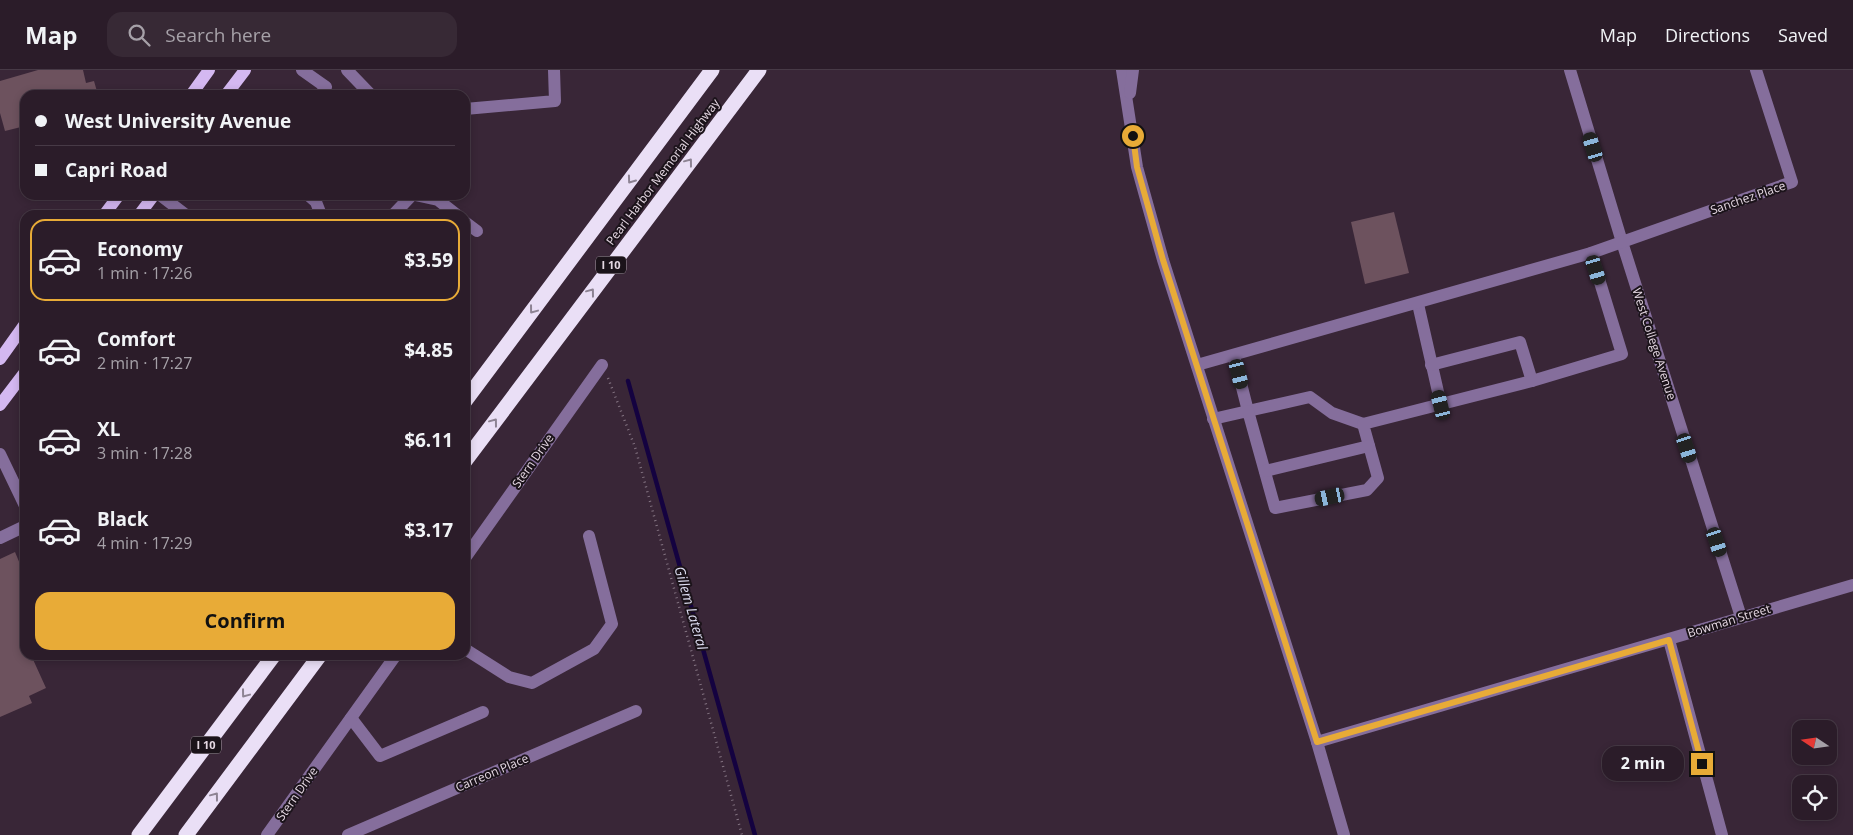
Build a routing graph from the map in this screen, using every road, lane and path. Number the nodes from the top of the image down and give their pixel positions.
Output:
1 (209, 70) edge
2 (245, 70) edge
3 (302, 70) edge
4 (347, 70) edge
5 (554, 70) edge
6 (712, 70) edge
7 (759, 70) edge
8 (1122, 70) edge
9 (1133, 70) edge
10 (1570, 70) edge
11 (1756, 70) edge
12 (195, 90) edge
13 (234, 90) edge
14 (324, 90) edge
15 (366, 90) edge
16 (1129, 106) junction
17 (470, 109) edge
18 (166, 200) edge
19 (408, 200) edge
20 (438, 200) edge
21 (180, 210) edge
22 (398, 210) edge
23 (451, 210) edge
24 (470, 226) edge
25 (477, 232) dead end
26 (1622, 242) junction
27 (1591, 254) junction
28 (1418, 304) junction
29 (20, 331) edge
30 (1234, 356) junction
31 (0, 359) edge
32 (1431, 364) junction
33 (602, 365) joint
34 (1197, 365) junction
35 (20, 381) edge
36 (1532, 381) junction
37 (470, 394) edge
38 (1441, 405) junction
39 (0, 406) edge
40 (1248, 410) junction
41 (1213, 419) junction
42 (1363, 424) junction
43 (1369, 446) junction
44 (0, 454) edge
45 (470, 454) edge
46 (1265, 471) junction
47 (20, 496) edge
48 (20, 528) edge
49 (590, 536) dead end
50 (0, 538) edge
51 (470, 551) edge
52 (1853, 585) edge
53 (1741, 617) junction
54 (1669, 640) junction
55 (470, 652) edge
56 (270, 660) edge
57 (316, 660) edge
58 (392, 660) edge
59 (636, 710) dead end
60 (483, 712) dead end
61 (351, 718) junction
62 (1317, 742) junction
63 (1341, 834) edge
64 (139, 835) edge
65 (186, 835) edge
66 (268, 835) edge
67 (348, 835) edge
68 (742, 835) edge
69 (1722, 835) edge

1 - 12 main road
2 - 13 main road
3 - 14 street
4 - 15 street
5 - 17 street
6 -> 37 highway, Pearl Harbor Memorial Highway / I 10
45 -> 7 highway, Pearl Harbor Memorial Highway / I 10
8 - 16 street
9 - 16 street
10 - 26 street, West College Avenue
11 - 26 street, Sanchez Place
16 - 34 street
18 - 21 street
19 - 22 street
20 - 23 street
24 - 25 street
26 - 27 street
26 - 53 street, West College Avenue
27 - 28 street
27 - 36 street
28 - 30 street
28 - 32 street
29 - 31 main road
30 - 34 street
30 - 40 street
32 - 36 street
32 - 38 street
33 - 51 street, Stern Drive
33 - 68 path
34 - 41 street
35 - 39 main road
36 - 38 street
38 - 42 street
40 - 41 street
40 - 42 street
40 - 46 street
41 - 62 street
42 - 43 street
43 - 46 street
43 - 46 street
44 - 47 street
48 - 50 street
49 - 55 street
52 - 53 street, Bowman Street
53 - 54 street, Bowman Street
54 - 62 street, Bowman Street
54 - 69 street
56 -> 64 highway, I 10
65 -> 57 highway
58 - 61 street, Stern Drive
59 - 67 street, Carreon Place
60 - 61 street
61 - 66 street, Stern Drive
62 - 63 street

